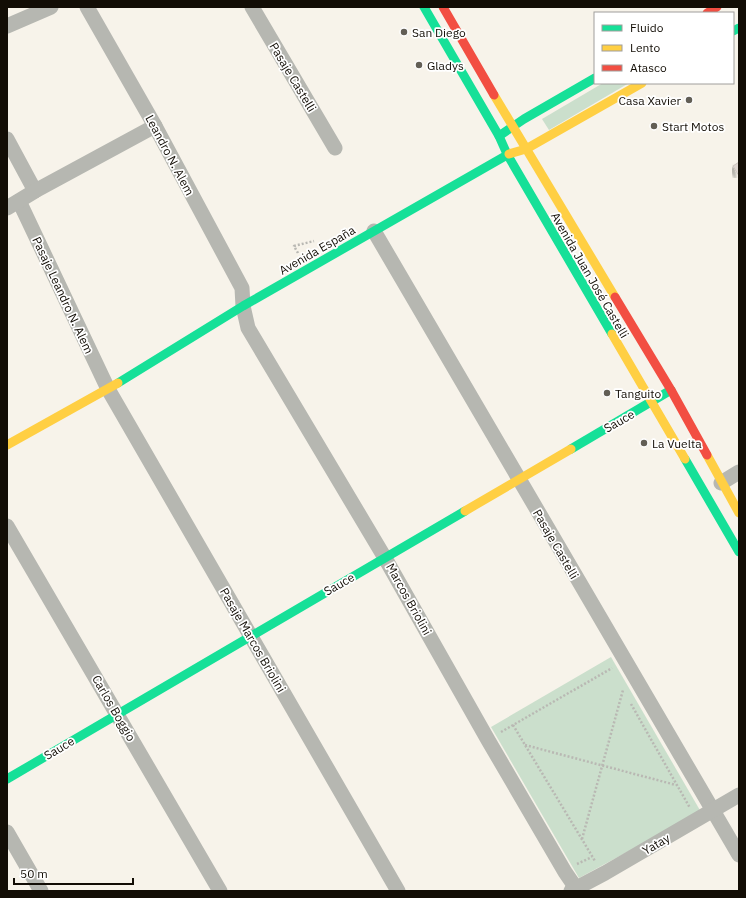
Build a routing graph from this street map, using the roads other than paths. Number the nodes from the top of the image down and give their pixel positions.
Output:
1 (51, 7) edge
2 (87, 7) edge
3 (252, 7) edge
4 (424, 7) edge
5 (443, 7) edge
6 (7, 26) edge
7 (594, 79) edge
8 (640, 84) edge
9 (155, 126) junction
10 (513, 126) junction
11 (499, 136) junction
12 (7, 139) edge
13 (335, 148) dead end
14 (526, 149) junction
15 (507, 154) junction
16 (35, 191) junction
17 (13, 205) edge
18 (374, 231) junction
19 (243, 306) junction
20 (108, 389) junction
21 (671, 390) junction
22 (651, 403) junction
23 (7, 445) edge
24 (739, 472) edge
25 (518, 480) junction
26 (721, 482) junction
27 (739, 512) edge
28 (7, 526) edge
29 (739, 552) edge
30 (385, 558) junction
31 (250, 636) junction
32 (117, 713) junction
33 (7, 779) edge
34 (739, 796) edge
35 (713, 811) junction
36 (7, 832) edge
37 (739, 856) edge
38 (575, 890) edge
39 (41, 891) edge
40 (220, 891) edge
41 (398, 891) edge

1 - 6 street
2 - 9 street, Leandro N. Alem
3 - 13 street, Pasaje Castelli
4 - 11 main road, Avenida Juan José Castelli
5 - 10 main road, Avenida Juan José Castelli
7 - 10 main road
8 - 14 main road, Avenida España
9 - 16 street
9 - 19 street, Leandro N. Alem
10 - 11 main road
10 - 14 main road, Avenida Juan José Castelli
11 - 15 main road, Avenida Juan José Castelli
12 - 16 street
14 - 15 main road, Avenida España
14 - 21 main road, Avenida Juan José Castelli
15 - 18 main road, Avenida España
15 - 22 main road, Avenida Juan José Castelli
16 - 17 street
17 - 20 street, Pasaje Leandro N. Alem
18 - 19 main road, Avenida España
18 - 25 street, Pasaje Castelli
19 - 20 main road, Avenida España
19 - 30 street, Marcos Briolini
20 - 23 main road, Avenida España
20 - 31 street, Pasaje Marcos Briolini
21 - 22 main road, Sauce
21 - 26 main road, Avenida Juan José Castelli
22 - 25 main road, Sauce
22 - 29 main road, Avenida Juan José Castelli
24 - 26 street
25 - 30 main road, Sauce
25 - 35 street, Pasaje Castelli
26 - 27 main road, Avenida Juan José Castelli
28 - 32 street, Carlos Boggio
30 - 31 main road, Sauce
30 - 38 street, Marcos Briolini
31 - 32 main road, Sauce
31 - 41 street, Pasaje Marcos Briolini
32 - 33 main road, Sauce
32 - 40 street, Carlos Boggio
34 - 35 street, Yatay
35 - 37 street, Pasaje Castelli
35 - 38 street, Yatay
36 - 39 street

